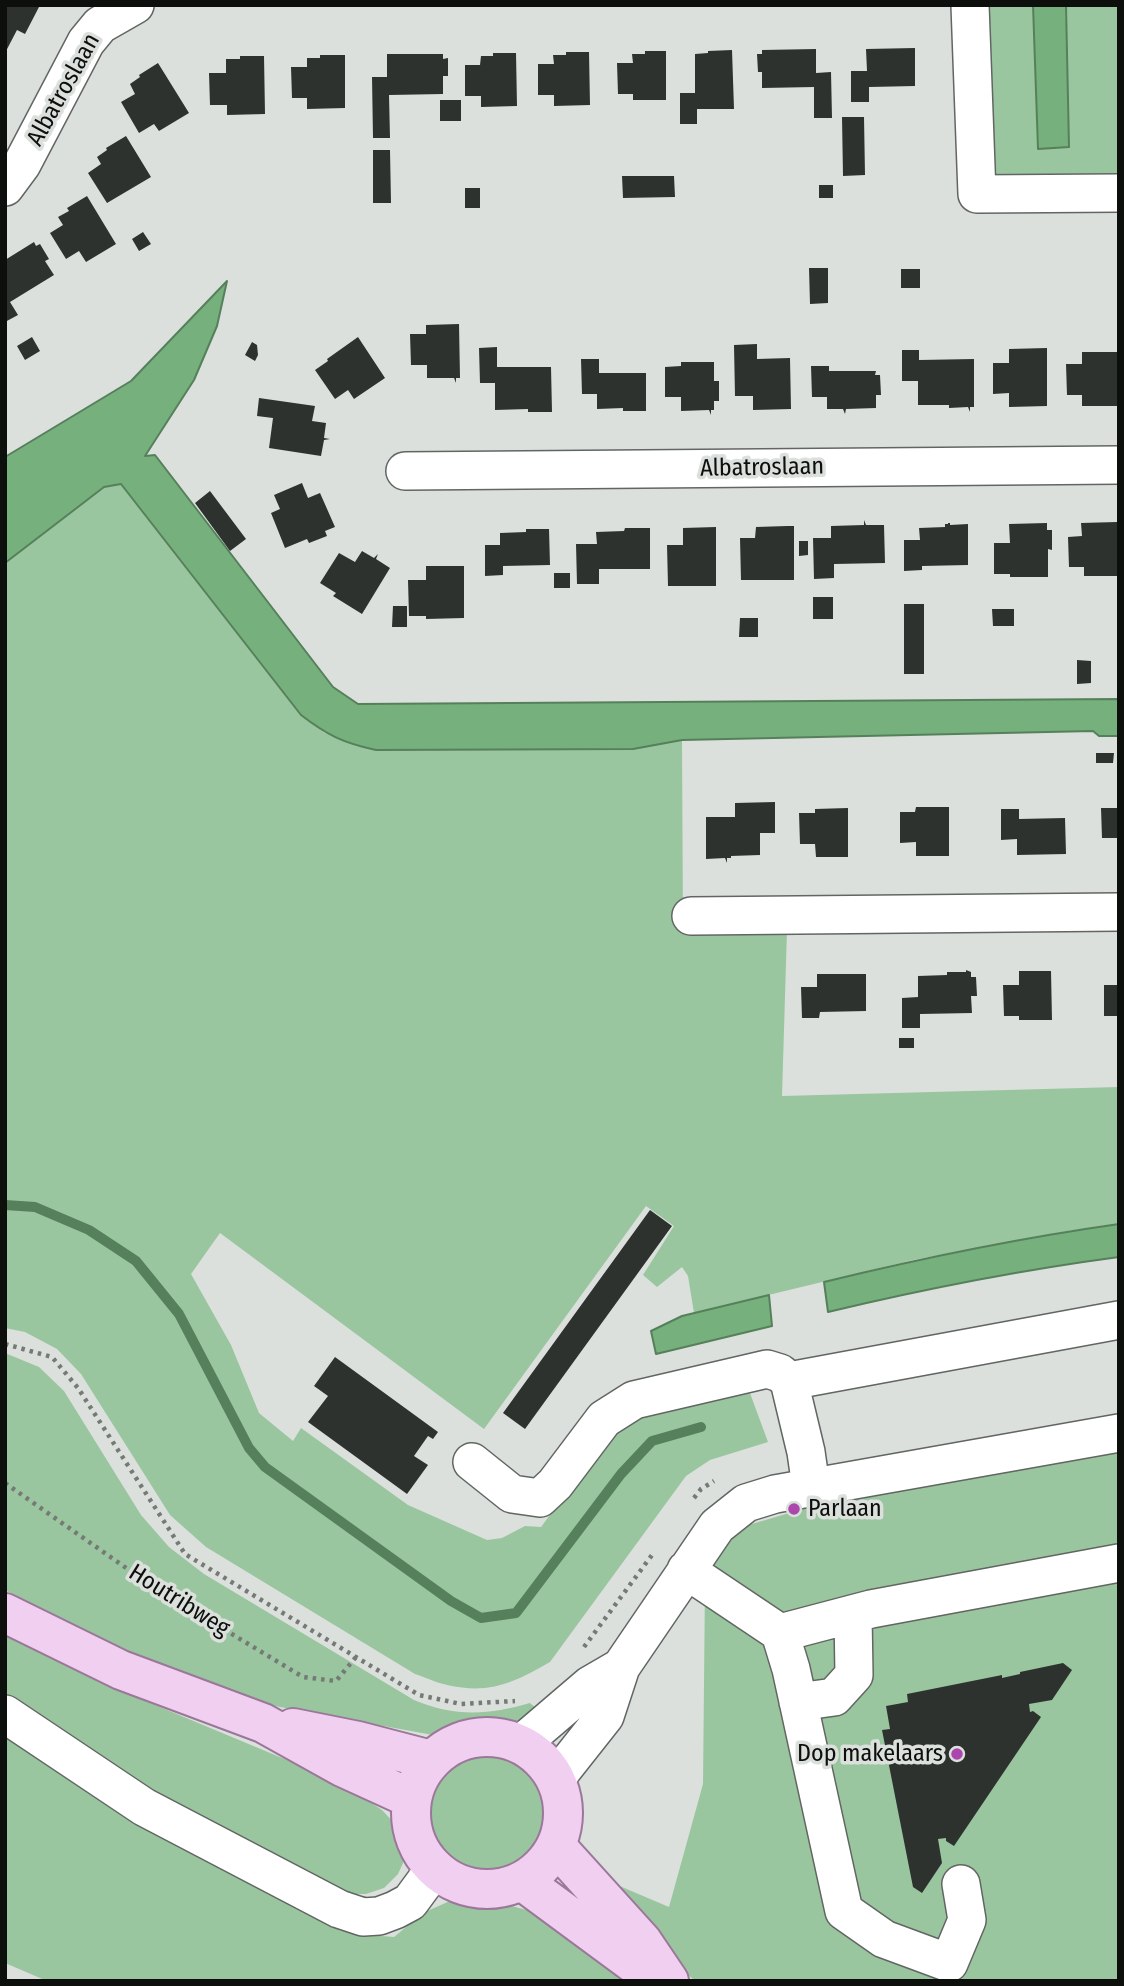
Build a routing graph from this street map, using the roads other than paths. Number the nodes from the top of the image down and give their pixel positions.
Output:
1 (135, 5) edge
2 (970, 5) edge
3 (5, 187) edge
4 (1119, 192) edge
5 (1119, 464) edge
6 (405, 471) dead end
7 (1119, 912) edge
8 (691, 916) dead end
9 (1119, 1320) edge
10 (789, 1381) junction
11 (1119, 1433) edge
12 (472, 1462) dead end
13 (811, 1487) junction
14 (1119, 1563) edge
15 (686, 1570) junction
16 (5, 1612) edge
17 (853, 1614) junction
18 (780, 1633) junction
19 (621, 1667) junction
20 (798, 1702) junction
21 (5, 1714) edge
22 (263, 1723) junction
23 (522, 1744) junction
24 (431, 1760) junction
25 (556, 1778) junction
26 (412, 1800) junction
27 (556, 1846) junction
28 (435, 1868) junction
29 (522, 1881) junction
30 (961, 1884) dead end
31 (657, 1981) edge
32 (669, 1981) edge

1 - 3 street, Albatroslaan
2 - 4 street
5 - 6 street, Albatroslaan
7 - 8 street
9 - 10 street
10 - 12 street
10 - 13 street
11 - 13 street
13 - 15 street
14 - 17 street
15 - 18 street
15 - 19 street
16 - 22 main road
17 - 18 street
17 - 20 street
18 - 20 street
19 - 23 street
19 - 25 street
20 - 30 street
21 - 28 street
22 - 24 main road
22 - 26 main road
23 - 24 main road
23 - 25 main road
24 - 26 main road
25 - 27 main road
26 - 28 main road
27 - 29 main road
27 - 32 main road
28 - 29 main road
29 - 31 main road

